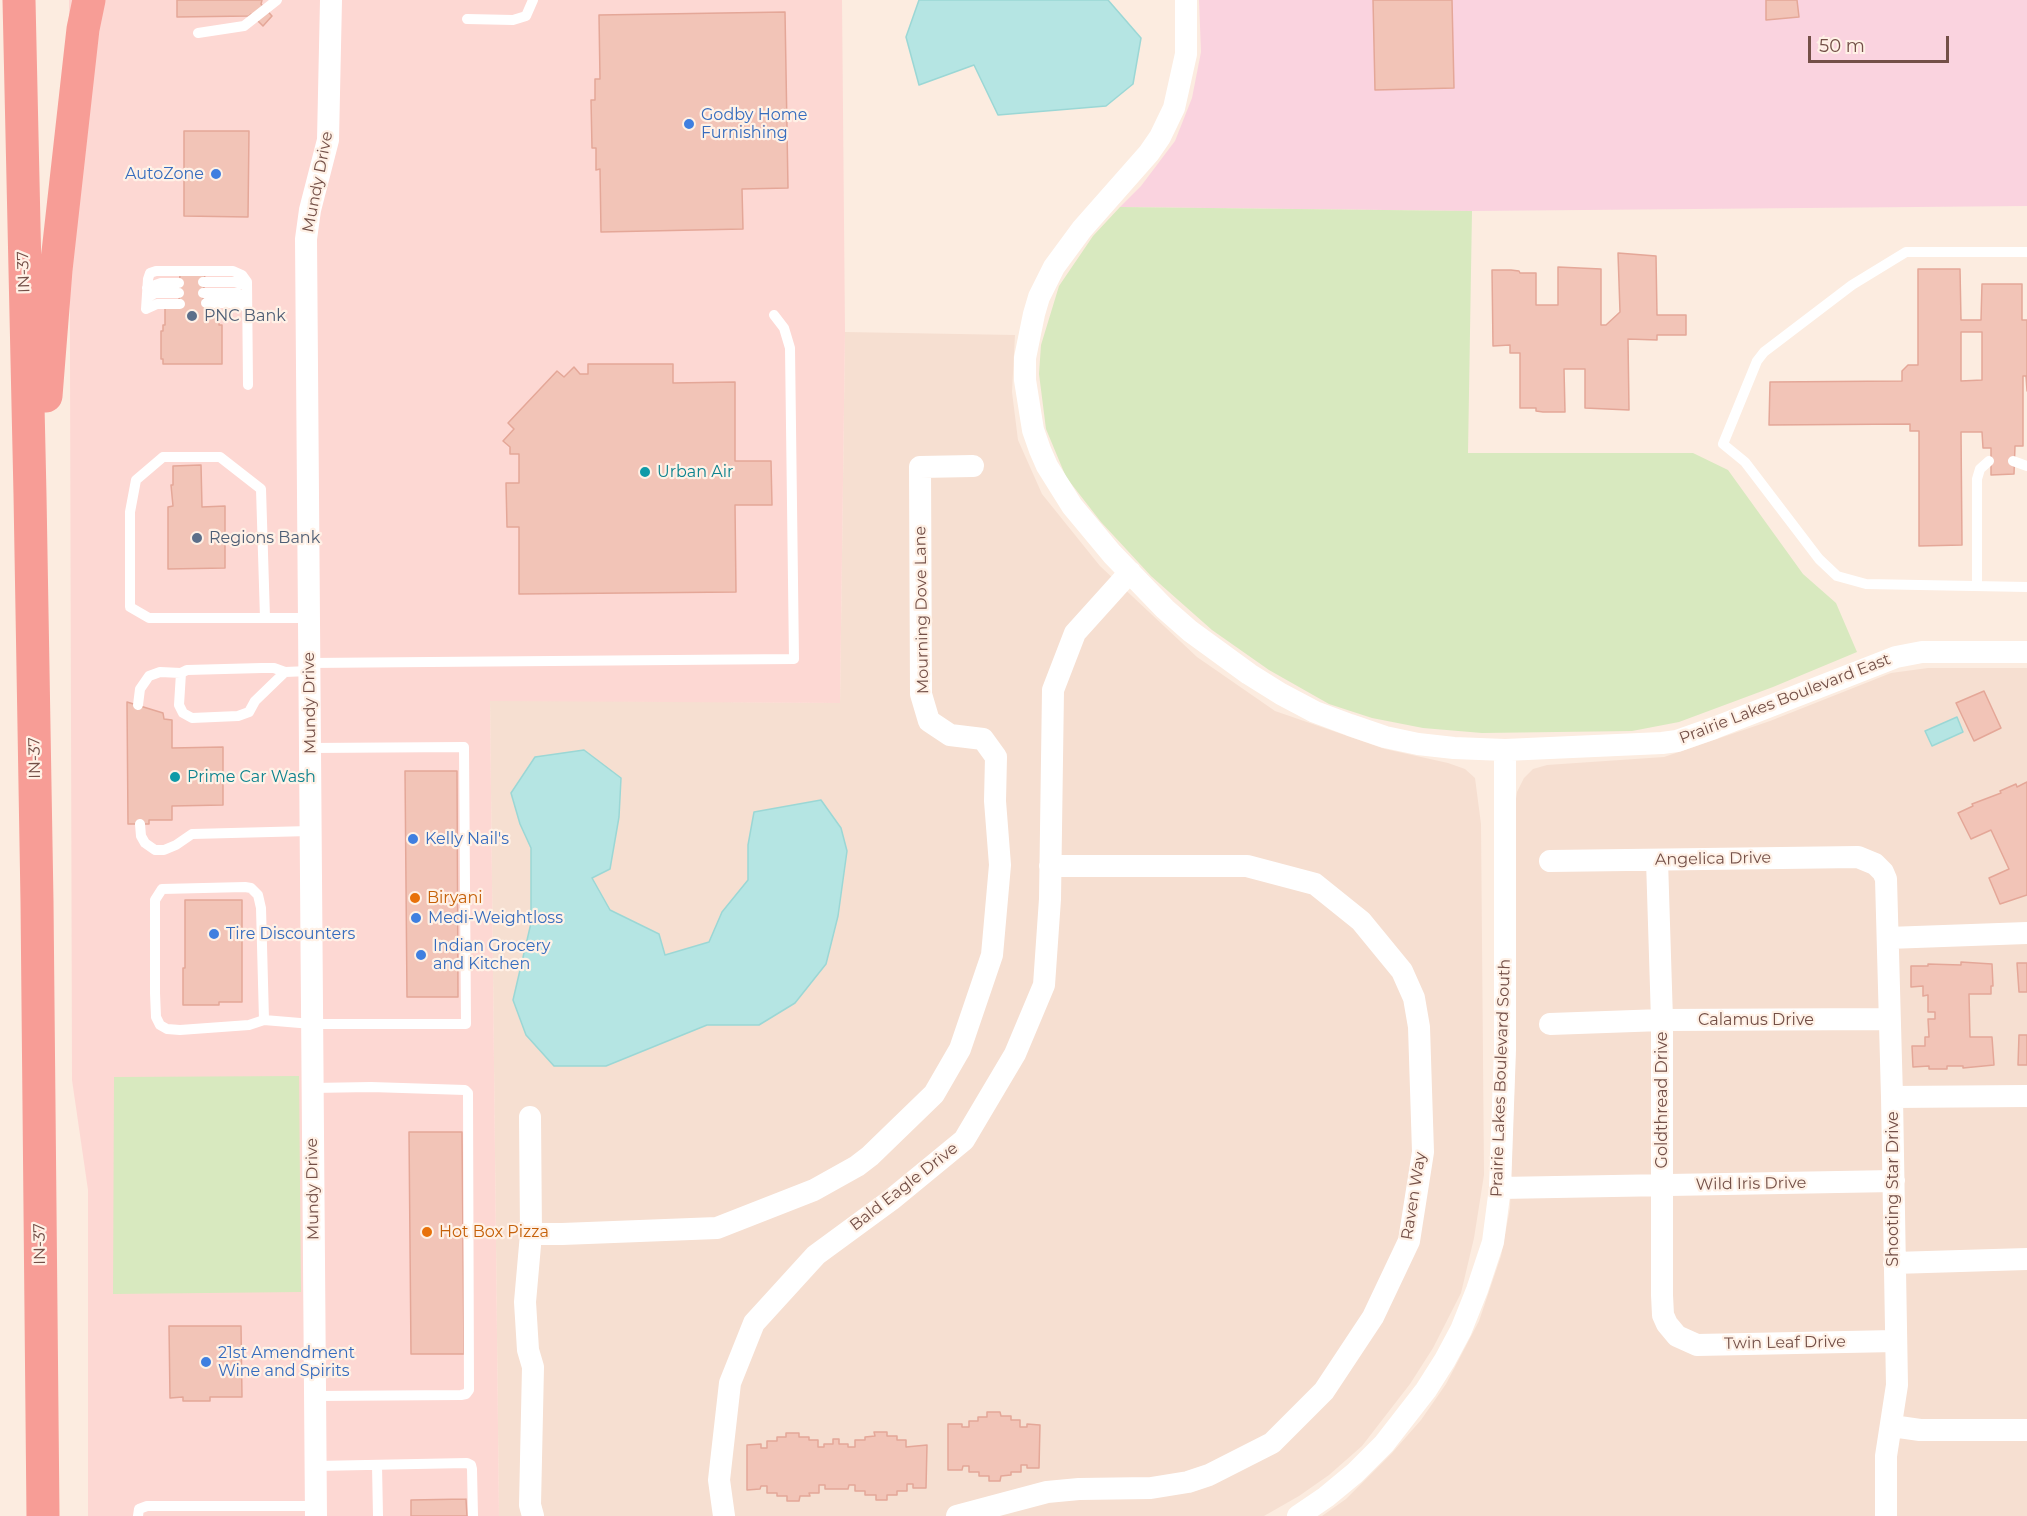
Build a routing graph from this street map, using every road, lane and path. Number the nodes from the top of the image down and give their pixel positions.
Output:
1 (19, 0) edge
2 (277, 0) edge
3 (331, 0) edge
4 (533, 0) edge
5 (1186, 0) edge
6 (85, 10) edge
7 (467, 20) dead end
8 (198, 33) dead end
9 (2026, 252) edge
10 (247, 286) junction
11 (179, 293) dead end
12 (247, 303) junction
13 (774, 315) dead end
14 (248, 385) dead end
15 (1989, 461) dead end
16 (2013, 461) dead end
17 (973, 466) dead end
18 (2027, 466) edge
19 (30, 495) junction
20 (1130, 572) junction
21 (1977, 586) junction
22 (2027, 586) edge
23 (265, 618) junction
24 (309, 618) junction
25 (2027, 652) edge
26 (309, 667) junction
27 (285, 672) junction
28 (181, 673) junction
29 (138, 705) dead end
30 (310, 747) junction
31 (1505, 750) junction
32 (140, 824) dead end
33 (310, 831) junction
34 (1657, 860) junction
35 (1550, 861) dead end
36 (1875, 864) joint
37 (1050, 866) junction
38 (2027, 933) edge
39 (1888, 938) junction
40 (1889, 1019) junction
41 (264, 1020) junction
42 (1662, 1020) junction
43 (312, 1024) junction
44 (1550, 1024) dead end
45 (312, 1088) junction
46 (2027, 1096) edge
47 (1892, 1097) junction
48 (530, 1117) dead end
49 (1894, 1181) junction
50 (1663, 1185) junction
51 (1500, 1188) junction
52 (531, 1233) junction
53 (2027, 1259) edge
54 (1894, 1263) junction
55 (1677, 1336) joint
56 (1895, 1341) junction
57 (315, 1396) junction
58 (1892, 1426) junction
59 (2027, 1430) edge
60 (377, 1465) junction
61 (316, 1466) junction
62 (260, 1511) edge
63 (316, 1511) edge
64 (43, 1516) edge
65 (138, 1516) edge
66 (378, 1516) edge
67 (473, 1516) edge
68 (533, 1516) edge
69 (724, 1516) edge
70 (957, 1516) edge
71 (1298, 1516) edge
72 (1886, 1516) edge

1 - 19 highway, IN-37
2 - 8 lane
3 - 24 street, Mundy Drive
4 - 7 lane
5 - 20 street, Prairie Lakes Boulevard East
6 - 19 highway
9 - 21 lane
10 - 11 lane
10 - 12 lane
10 - 12 lane
12 - 14 lane
13 - 26 lane
15 - 21 lane
16 - 18 lane
17 - 52 street, Mourning Dove Lane
19 - 64 highway, IN-37
20 - 31 street, Prairie Lakes Boulevard East
20 - 37 street, Bald Eagle Drive
21 - 22 lane
23 - 23 lane
23 - 24 lane
24 - 26 street, Mundy Drive
25 - 31 street, Prairie Lakes Boulevard East
26 - 27 lane
26 - 30 street, Mundy Drive
27 - 28 lane
27 - 28 lane
28 - 29 lane
30 - 33 street, Mundy Drive
30 - 43 lane
31 - 51 street, Prairie Lakes Boulevard South
32 - 33 lane
33 - 43 street, Mundy Drive
34 - 35 street, Angelica Drive
34 - 36 street, Angelica Drive
34 - 42 street, Goldthread Drive
36 - 39 street, Shooting Star Drive
37 - 69 street, Bald Eagle Drive
37 - 70 street, Raven Way
38 - 39 street
39 - 40 street, Shooting Star Drive
40 - 42 street, Calamus Drive
40 - 47 street, Shooting Star Drive
41 - 41 lane
41 - 43 lane
42 - 44 street, Calamus Drive
42 - 50 street, Goldthread Drive
43 - 45 street, Mundy Drive
45 - 57 street, Mundy Drive
45 - 57 lane
46 - 47 street
47 - 49 street, Shooting Star Drive
48 - 52 street
49 - 50 street, Wild Iris Drive
49 - 54 street, Shooting Star Drive
50 - 51 street, Wild Iris Drive
50 - 55 street, Goldthread Drive
51 - 71 street, Prairie Lakes Boulevard South
52 - 68 street
53 - 54 street
54 - 56 street, Shooting Star Drive
55 - 56 street, Twin Leaf Drive
56 - 58 street, Shooting Star Drive
57 - 61 street, Mundy Drive
58 - 59 street
58 - 72 street, Shooting Star Drive
60 - 61 lane
60 - 66 lane
60 - 67 lane
61 - 63 street, Mundy Drive
62 - 63 lane
62 - 65 lane

